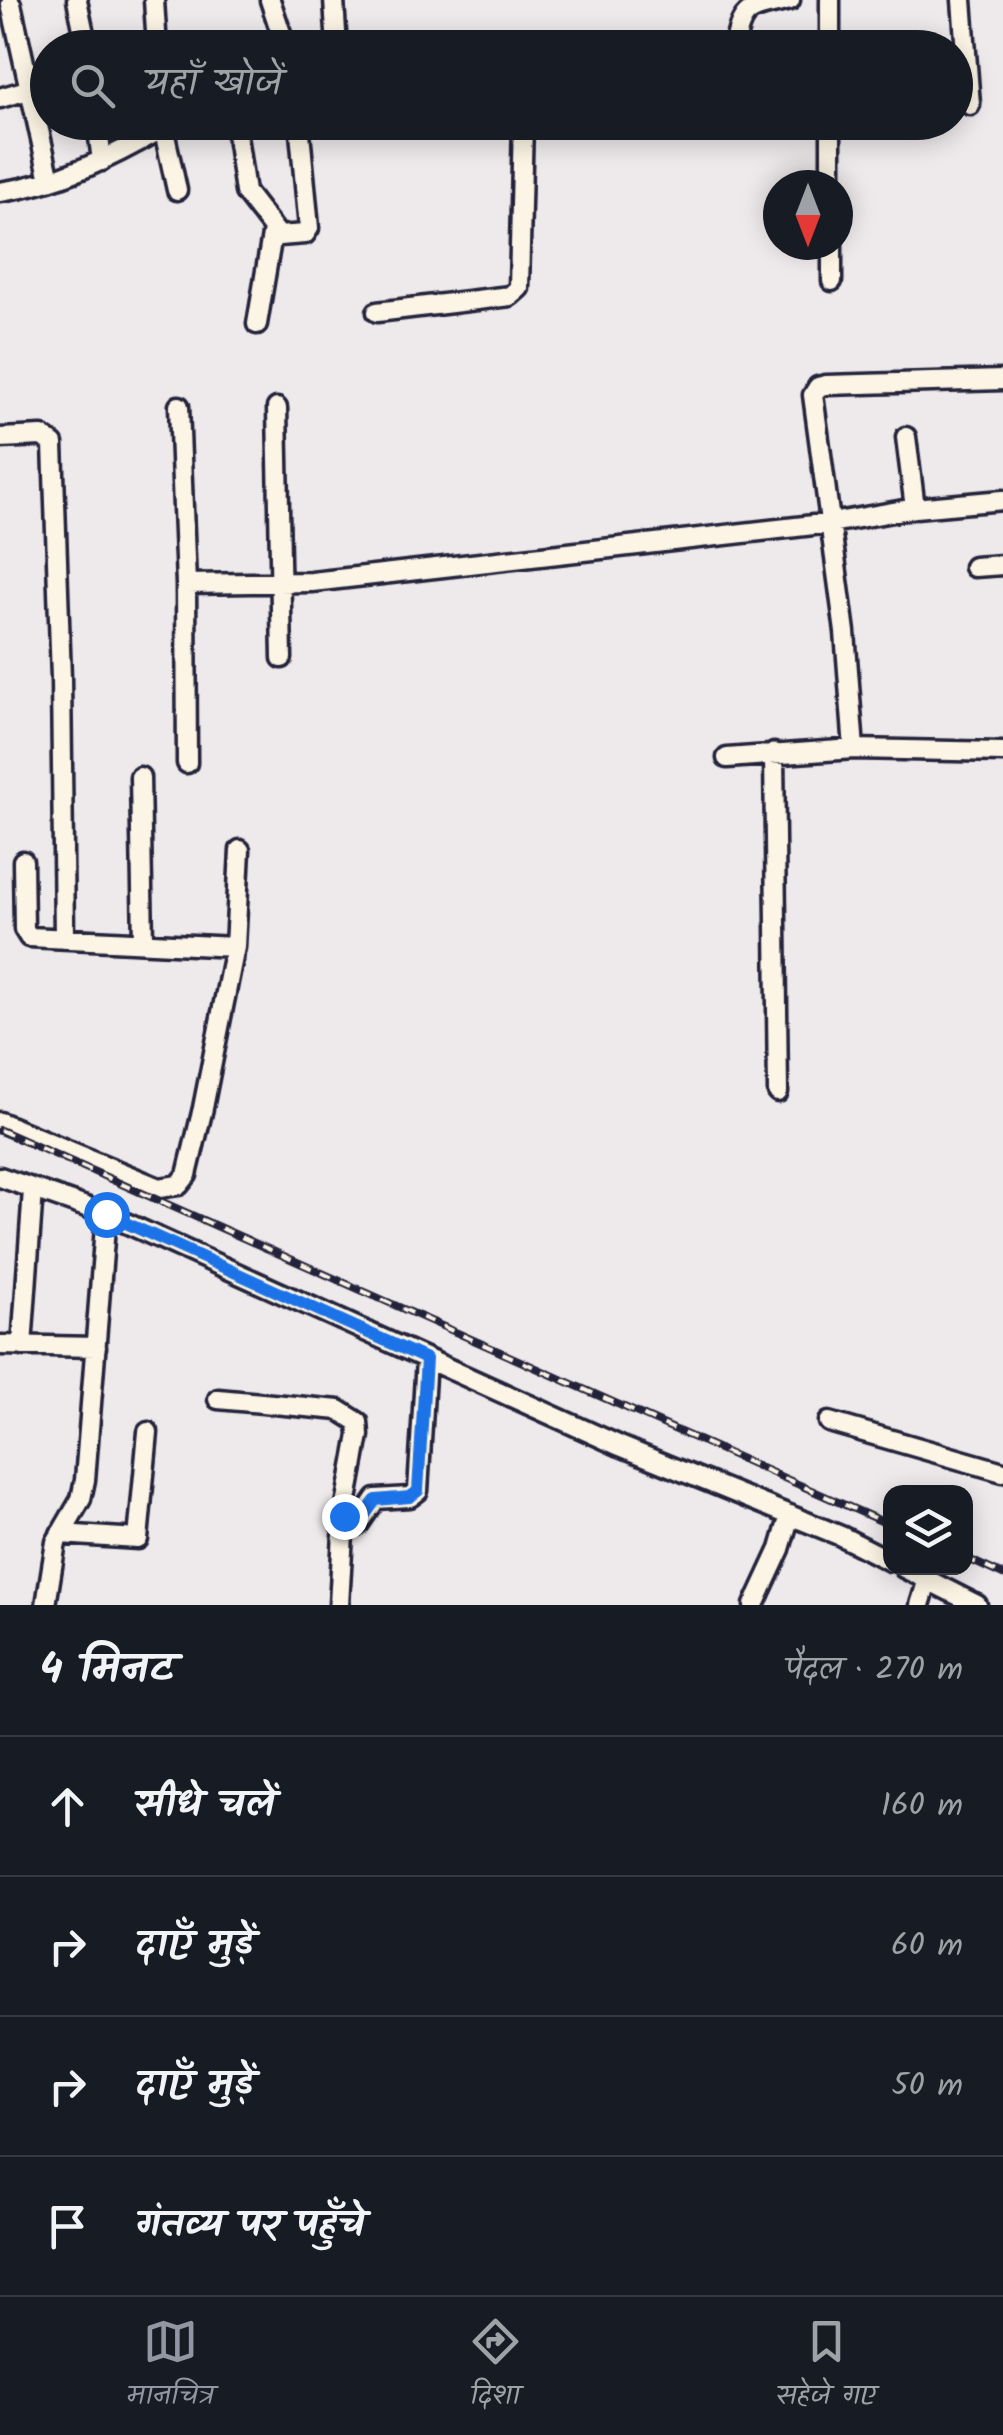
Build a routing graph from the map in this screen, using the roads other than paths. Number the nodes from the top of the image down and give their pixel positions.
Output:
1 (77, 0) edge
2 (154, 0) edge
3 (270, 0) edge
4 (334, 0) edge
5 (790, 0) edge
6 (805, 0) edge
7 (830, 0) edge
8 (962, 0) edge
9 (8, 6) edge
10 (83, 30) edge
11 (156, 30) edge
12 (280, 30) edge
13 (336, 30) edge
14 (739, 30) edge
15 (830, 30) edge
16 (964, 30) edge
17 (30, 63) edge
18 (30, 89) edge
19 (0, 98) edge
20 (45, 140) edge
21 (99, 140) edge
22 (136, 140) edge
23 (165, 140) edge
24 (237, 140) edge
25 (301, 140) edge
26 (523, 140) edge
27 (831, 140) edge
28 (102, 160) junction
29 (832, 170) edge
30 (50, 180) junction
31 (176, 190) dead end
32 (0, 192) edge
33 (273, 229) junction
34 (832, 260) edge
35 (832, 282) dead end
36 (377, 312) dead end
37 (258, 324) dead end
38 (1003, 380) edge
39 (179, 406) dead end
40 (277, 408) dead end
41 (906, 437) dead end
42 (0, 438) edge
43 (1002, 507) edge
44 (915, 508) junction
45 (830, 523) junction
46 (1003, 565) edge
47 (974, 567) dead end
48 (279, 582) junction
49 (186, 584) junction
50 (282, 658) dead end
51 (854, 749) junction
52 (1003, 752) edge
53 (774, 753) junction
54 (727, 758) dead end
55 (187, 762) dead end
56 (140, 776) dead end
57 (240, 850) dead end
58 (23, 860) dead end
59 (64, 937) junction
60 (143, 942) junction
61 (235, 947) junction
62 (778, 1092) dead end
63 (0, 1122) edge
64 (0, 1177) edge
65 (33, 1190) junction
66 (106, 1214) junction
67 (0, 1345) edge
68 (22, 1346) junction
69 (96, 1347) junction
70 (426, 1359) junction
71 (218, 1399) dead end
72 (829, 1422) dead end
73 (148, 1432) dead end
74 (1003, 1472) edge
75 (790, 1515) junction
76 (342, 1527) junction
77 (60, 1534) junction
78 (883, 1558) edge
79 (916, 1575) edge
80 (928, 1582) junction
81 (46, 1605) edge
82 (339, 1605) edge
83 (754, 1605) edge
84 (920, 1605) edge
85 (977, 1605) edge

1 - 10 street
2 - 11 street
3 - 12 street
4 - 13 street
5 - 6 street
5 - 14 street
7 - 15 street
8 - 16 street
9 - 17 street
18 - 19 street
20 - 30 street
21 - 28 street
22 - 28 street
23 - 31 street
24 - 33 street
25 - 33 street
26 - 36 street
27 - 29 street
28 - 30 street
30 - 32 street
33 - 37 street
34 - 35 street
38 - 45 street
39 - 49 street
40 - 48 street
41 - 44 street
42 - 59 street
43 - 44 street
44 - 45 street
45 - 48 street
45 - 51 street
46 - 47 street
48 - 49 street
48 - 50 street
49 - 55 street
51 - 52 street
51 - 53 street
53 - 54 street
53 - 62 street
56 - 60 street
57 - 61 street
58 - 59 street
59 - 60 street
60 - 61 street
61 - 63 street
64 - 65 street
65 - 66 street
65 - 68 street
66 - 69 street
66 - 70 street
67 - 68 street
68 - 69 street
69 - 77 street
70 - 75 street
70 - 76 street
71 - 76 street
72 - 74 street
73 - 77 street
75 - 78 street
75 - 83 street
76 - 82 street
77 - 81 street
79 - 80 street
80 - 84 street
80 - 85 street

